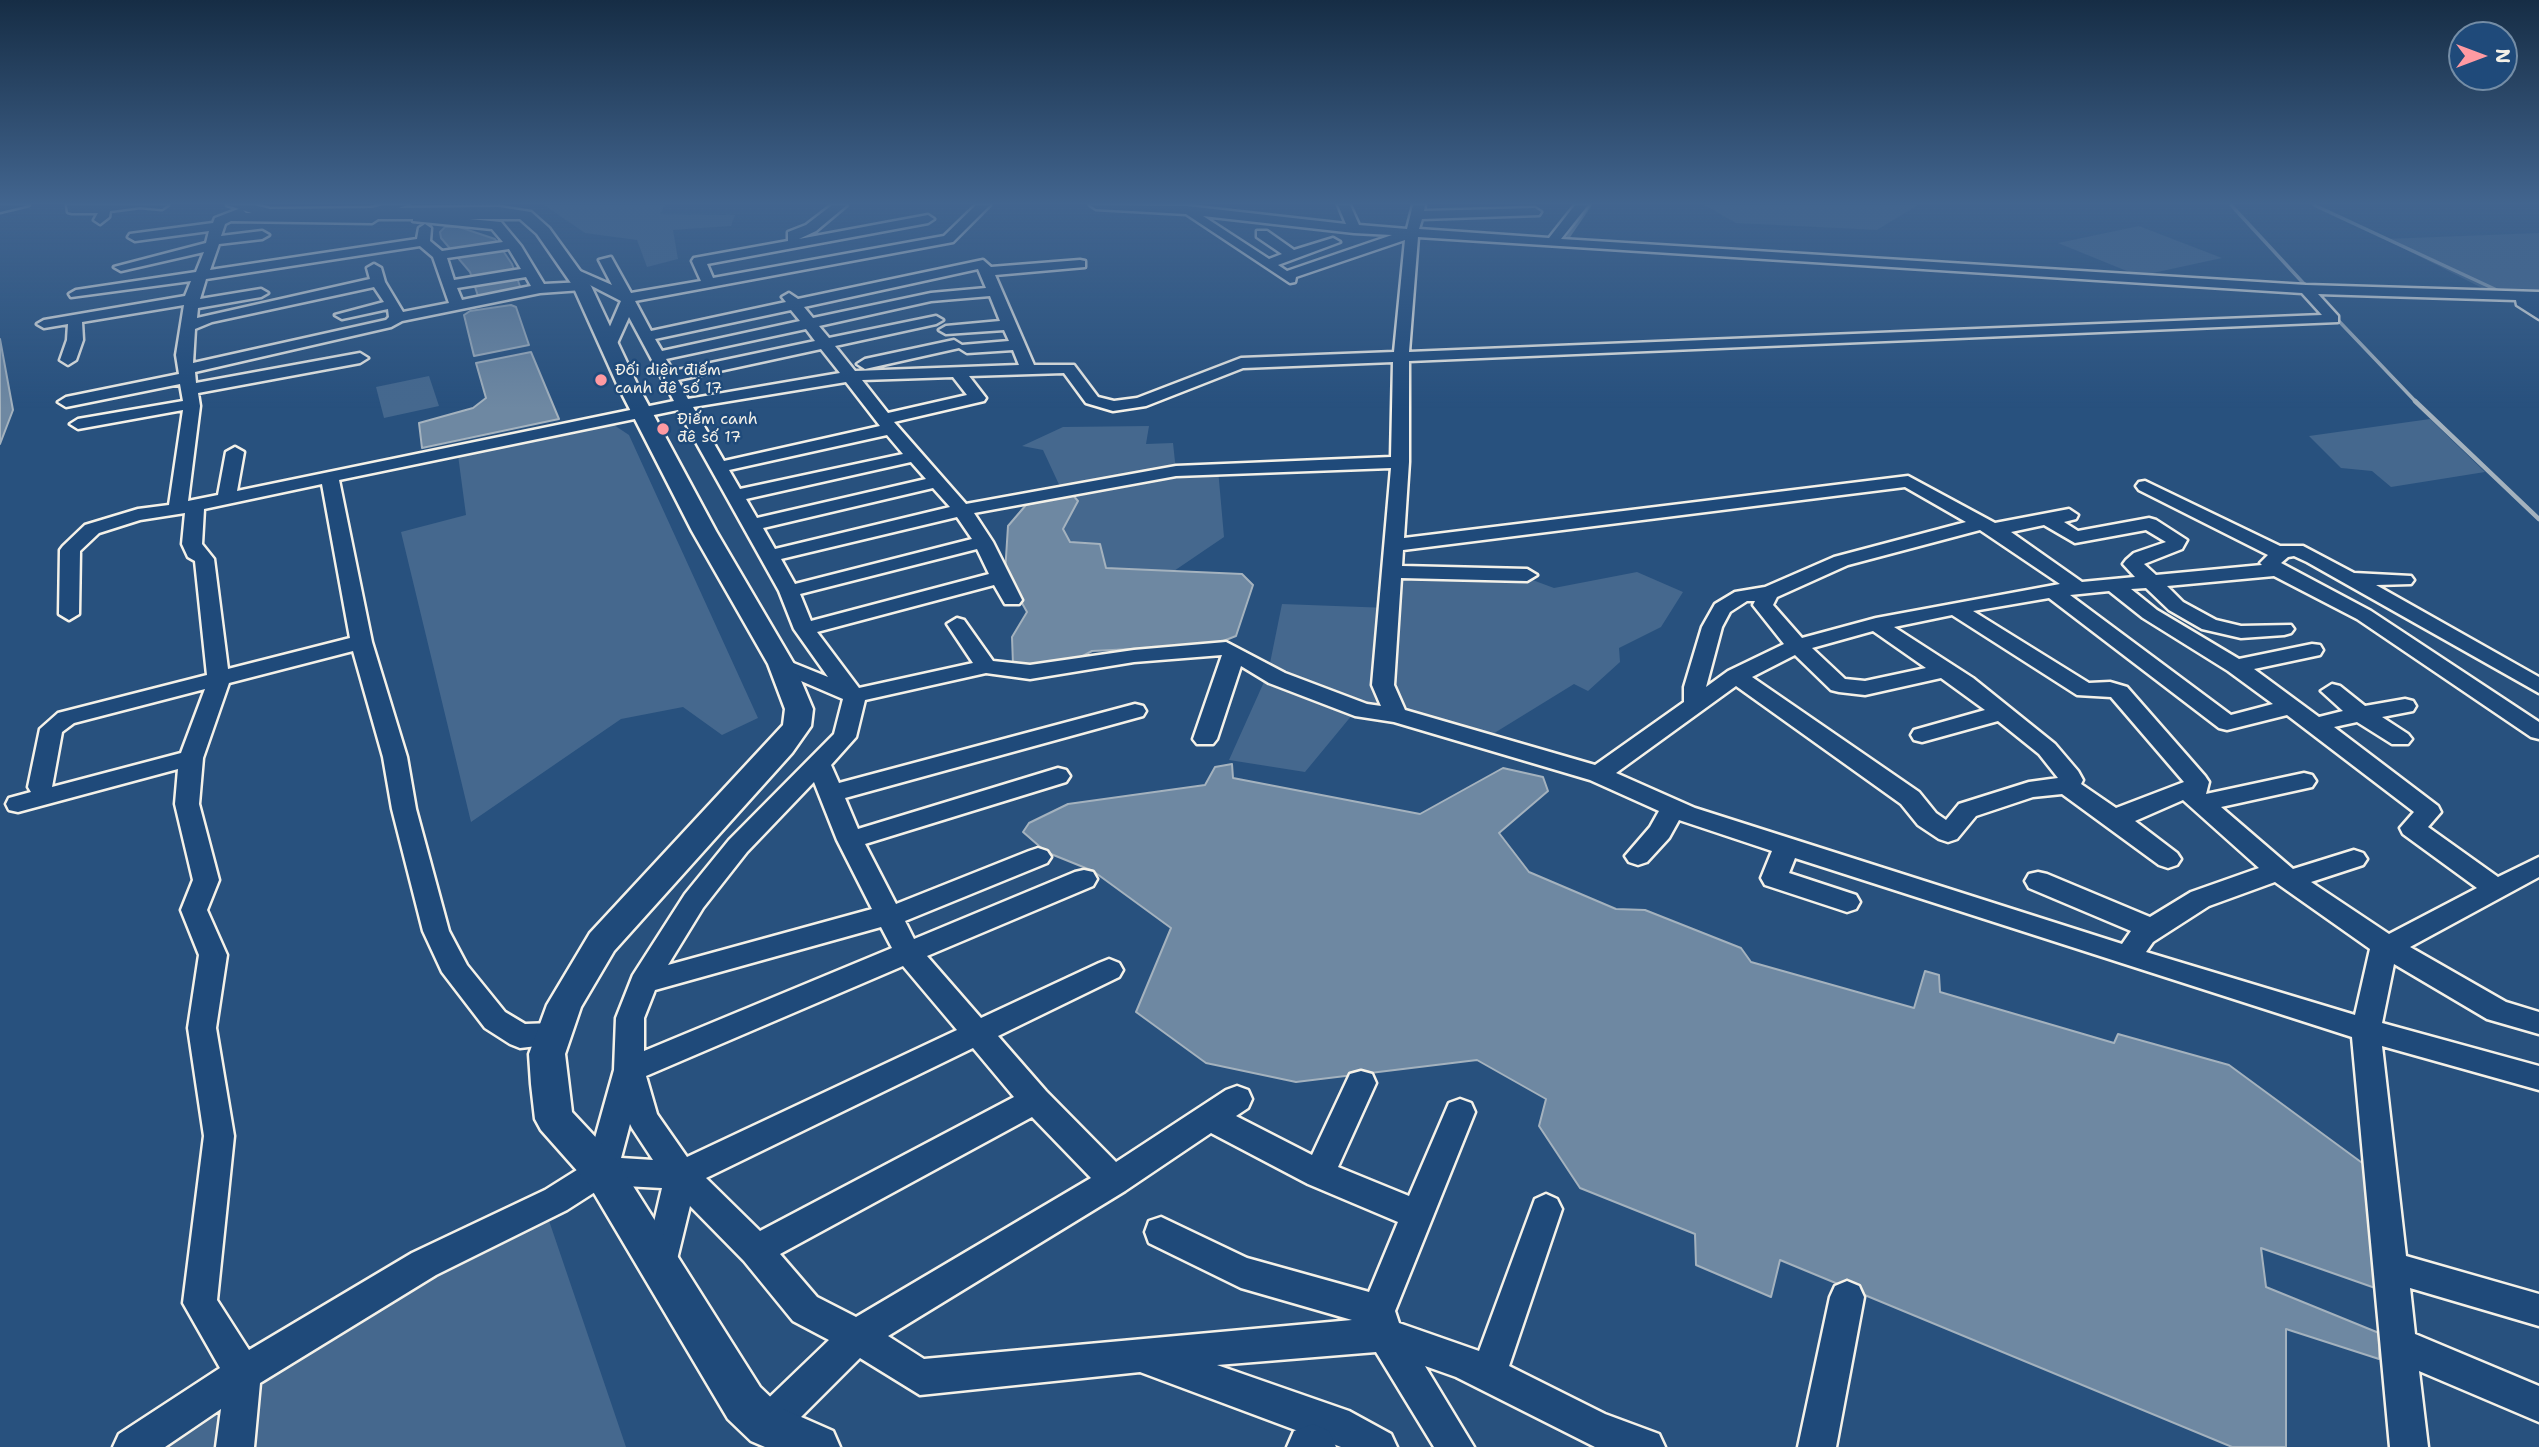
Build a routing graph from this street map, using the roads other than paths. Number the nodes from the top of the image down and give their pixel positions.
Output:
1 (529, 272) edge
2 (987, 272) edge
3 (211, 273) edge
4 (305, 273) edge
5 (376, 273) edge
6 (445, 273) edge
7 (526, 273) edge
8 (572, 273) edge
9 (614, 273) edge
10 (701, 273) edge
11 (776, 273) edge
12 (794, 273) edge
13 (893, 273) edge
14 (936, 273) edge
15 (1280, 273) edge
16 (1303, 273) edge
17 (1410, 273) edge
18 (2127, 273) edge
19 (200, 274) junction
20 (306, 279) dead end
21 (577, 279) junction
22 (378, 282) junction
23 (802, 283) dead end
24 (449, 285) junction
25 (287, 289) dead end
26 (540, 289) junction
27 (2306, 289) junction
28 (993, 292) junction
29 (76, 294) dead end
30 (705, 295) junction
31 (2539, 296) edge
32 (629, 298) junction
33 (2515, 299) junction
34 (792, 300) junction
35 (192, 302) junction
36 (2539, 303) edge
37 (457, 306) junction
38 (395, 311) junction
39 (342, 315) dead end
40 (2539, 315) edge
41 (75, 319) junction
42 (813, 323) junction
43 (44, 324) dead end
44 (1008, 325) junction
45 (187, 327) junction
46 (828, 343) junction
47 (610, 345) junction
48 (1020, 345) junction
49 (961, 347) joint
50 (658, 356) junction
51 (1401, 356) junction
52 (360, 358) dead end
53 (68, 360) dead end
54 (1030, 370) junction
55 (849, 372) junction
56 (957, 372) junction
57 (190, 385) junction
58 (66, 402) dead end
59 (686, 406) junction
60 (642, 414) junction
61 (78, 424) dead end
62 (888, 424) junction
63 (788, 439) dead end
64 (236, 452) dead end
65 (916, 456) junction
66 (1399, 461) junction
67 (716, 462) junction
68 (329, 477) junction
69 (938, 482) junction
70 (2145, 486) dead end
71 (737, 495) junction
72 (227, 498) junction
73 (187, 507) junction
74 (962, 510) junction
75 (2068, 515) dead end
76 (2047, 519) junction
77 (752, 525) junction
78 (1989, 526) junction
79 (983, 542) junction
80 (1394, 545) junction
81 (770, 556) junction
82 (2277, 561) junction
83 (1392, 572) junction
84 (1527, 575) dead end
85 (1000, 577) junction
86 (2351, 579) junction
87 (2404, 580) dead end
88 (2150, 581) junction
89 (2112, 584) junction
90 (2078, 587) junction
91 (789, 591) junction
92 (2052, 591) junction
93 (1769, 593) junction
94 (2327, 594) junction
95 (1012, 600) dead end
96 (1957, 610) junction
97 (69, 614) dead end
98 (957, 624) dead end
99 (1876, 624) junction
100 (804, 629) junction
101 (2284, 629) dead end
102 (361, 642) junction
103 (1797, 646) junction
104 (2312, 650) dead end
105 (1234, 654) junction
106 (781, 664) junction
107 (2236, 666) junction
108 (986, 667) junction
109 (1944, 671) junction
110 (1736, 676) junction
111 (219, 681) junction
112 (2539, 686) edge
113 (2332, 691) dead end
114 (854, 696) junction
115 (1695, 706) junction
116 (2405, 706) dead end
117 (2289, 707) junction
118 (1135, 711) dead end
119 (2002, 713) junction
120 (2361, 714) junction
121 (1396, 715) junction
122 (2313, 725) junction
123 (2539, 732) edge
124 (1922, 735) dead end
125 (1205, 739) dead end
126 (2400, 739) dead end
127 (191, 758) junction
128 (819, 765) junction
129 (1598, 774) junction
130 (1058, 776) dead end
131 (2304, 780) dead end
132 (2066, 785) junction
133 (40, 787) dead end
134 (833, 793) junction
135 (2198, 799) junction
136 (18, 804) dead end
137 (1673, 808) junction
138 (2112, 817) junction
139 (850, 840) junction
140 (1787, 846) junction
141 (1638, 856) dead end
142 (1038, 857) dead end
143 (2168, 859) dead end
144 (2354, 859) dead end
145 (2539, 866) edge
146 (2284, 875) junction
147 (1084, 879) dead end
148 (2038, 881) dead end
149 (2497, 889) junction
150 (1847, 902) dead end
151 (888, 916) junction
152 (2152, 929) junction
153 (2388, 947) junction
154 (907, 952) junction
155 (2132, 958) junction
156 (1110, 971) dead end
157 (643, 983) junction
158 (2539, 1023) edge
159 (2366, 1030) junction
160 (979, 1033) junction
161 (553, 1035) junction
162 (629, 1070) junction
163 (2539, 1078) edge
164 (1361, 1083) dead end
165 (1237, 1099) dead end
166 (1035, 1100) junction
167 (1460, 1112) dead end
168 (1209, 1117) junction
169 (602, 1171) junction
170 (1319, 1174) junction
171 (681, 1175) junction
172 (1114, 1181) junction
173 (1546, 1209) dead end
174 (1418, 1215) junction
175 (1161, 1232) dead end
176 (756, 1250) junction
177 (2390, 1267) junction
178 (660, 1269) junction
179 (1847, 1297) dead end
180 (2539, 1310) edge
181 (1382, 1323) junction
182 (857, 1336) junction
183 (2399, 1345) junction
184 (1137, 1355) junction
185 (243, 1373) junction
186 (1488, 1375) junction
187 (2539, 1404) edge
188 (767, 1425) junction
189 (132, 1447) edge
190 (235, 1447) edge
191 (817, 1447) edge
192 (1378, 1447) edge
193 (1455, 1447) edge
194 (1646, 1447) edge
195 (1817, 1447) edge
196 (2409, 1447) edge

1 - 26 street
2 - 28 street
3 - 19 street
4 - 20 street
5 - 22 street
6 - 24 street
7 - 24 street
8 - 21 main road
9 - 32 street
10 - 30 street
11 - 30 street
12 - 23 street
13 - 34 street
14 - 34 street
15 - 16 street
17 - 51 street
18 - 27 street
19 - 29 street
19 - 35 street
21 - 26 street
21 - 32 street
21 - 47 main road
22 - 38 street
22 - 45 street
24 - 37 street
25 - 35 street
26 - 37 street
27 - 33 street
27 - 51 street
28 - 42 street
28 - 44 street
30 - 32 street
30 - 34 street
31 - 33 street
32 - 47 street
32 - 50 street
33 - 36 street
33 - 40 street
34 - 42 street
34 - 50 street
35 - 41 street
35 - 45 street
37 - 38 street
38 - 39 street
38 - 57 street
41 - 43 street
41 - 53 street
42 - 46 street
42 - 50 street
44 - 46 street
44 - 48 street
45 - 57 street
46 - 50 street
46 - 55 street
47 - 60 main road
48 - 49 street
48 - 54 street
49 - 55 street
50 - 59 street
51 - 54 street
51 - 66 street
52 - 57 street
54 - 56 street
55 - 56 street
55 - 59 street
55 - 62 street
56 - 62 street
57 - 58 street
57 - 61 street
57 - 73 street
59 - 60 street
59 - 67 street
60 - 68 street
60 - 106 main road
62 - 65 street
62 - 67 street
63 - 67 street
64 - 72 street
65 - 69 street
65 - 71 street
66 - 74 street
66 - 80 street
67 - 71 street
68 - 72 street
68 - 102 street
69 - 74 street
69 - 77 street
70 - 82 street
71 - 77 street
72 - 73 street
73 - 97 street
73 - 111 street
74 - 79 street
74 - 81 street
75 - 76 street
76 - 78 street
76 - 88 street
77 - 81 street
78 - 80 street
78 - 90 street
78 - 93 street
79 - 85 street
79 - 91 street
80 - 83 street
81 - 91 street
82 - 86 street
82 - 88 street
82 - 94 street
83 - 84 street
83 - 121 street
85 - 95 street
85 - 100 street
86 - 87 street
86 - 94 street
86 - 112 street
88 - 89 street
88 - 101 street
89 - 90 street
89 - 107 street
90 - 92 street
91 - 100 street
92 - 96 street
92 - 117 street
93 - 103 street
93 - 115 street
94 - 123 street
96 - 99 street
96 - 135 street
98 - 108 street
99 - 103 street
99 - 109 street
100 - 114 street
102 - 111 street
102 - 161 street
103 - 109 street
103 - 110 street
104 - 107 street
105 - 108 street
105 - 121 street
105 - 125 street
106 - 114 street
106 - 161 main road
107 - 117 street
108 - 114 street
109 - 119 street
110 - 115 street
110 - 132 street
111 - 127 street
111 - 133 street
113 - 120 street
114 - 128 street
115 - 129 street
116 - 120 street
117 - 122 street
118 - 134 street
119 - 124 street
119 - 132 street
120 - 122 street
120 - 126 street
121 - 129 street
122 - 149 street
127 - 136 street
127 - 185 street
128 - 134 street
128 - 157 street
129 - 137 street
130 - 139 street
131 - 135 street
132 - 138 street
134 - 139 street
135 - 138 street
135 - 146 street
137 - 140 street
137 - 141 street
138 - 143 street
139 - 151 street
140 - 150 street
140 - 155 street
142 - 151 street
144 - 146 street
145 - 149 street
146 - 152 street
146 - 153 street
147 - 154 street
148 - 152 street
149 - 153 street
151 - 154 street
151 - 157 street
152 - 155 street
153 - 158 street
153 - 159 street
154 - 160 street
154 - 162 street
155 - 159 street
156 - 160 street
157 - 162 street
159 - 163 street
159 - 177 street
160 - 166 street
160 - 171 street
161 - 169 main road
162 - 169 street
162 - 171 street
164 - 170 street
165 - 168 street
166 - 172 street
166 - 176 street
167 - 174 street
168 - 170 street
168 - 172 street
169 - 171 street
169 - 178 main road
169 - 185 street
170 - 174 street
171 - 176 street
171 - 178 street
172 - 182 street
173 - 186 street
174 - 181 street
175 - 181 street
176 - 182 street
177 - 180 street
177 - 183 street
178 - 188 main road
179 - 195 street
181 - 184 street
181 - 186 street
181 - 193 street
182 - 184 street
182 - 188 street
183 - 187 street
183 - 196 street
184 - 192 street
185 - 189 street
185 - 190 street
186 - 194 street
188 - 191 main road

